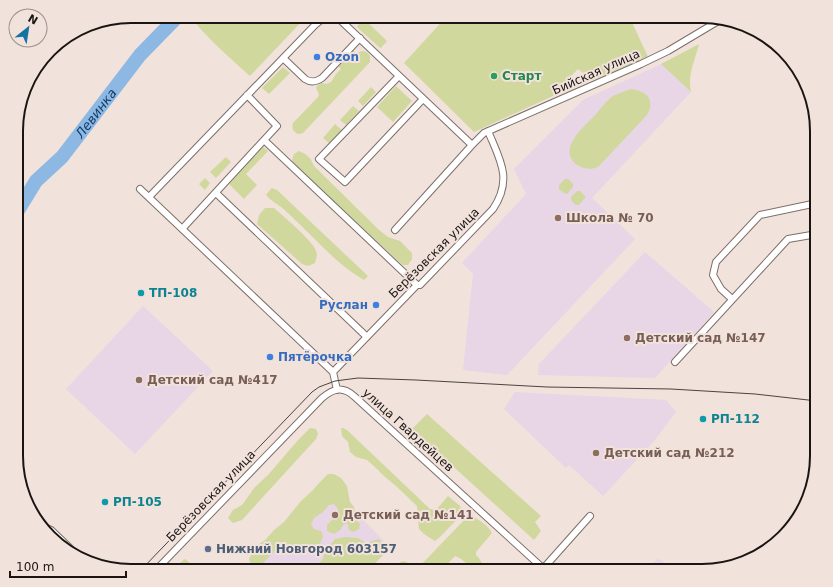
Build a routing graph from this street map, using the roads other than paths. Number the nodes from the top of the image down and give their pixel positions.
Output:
1 (317, 23) edge
2 (344, 23) edge
3 (714, 24) edge
4 (360, 38) junction
5 (283, 58) junction
6 (399, 76) junction
7 (247, 95) junction
8 (423, 98) junction
9 (488, 131) junction
10 (264, 140) junction
11 (472, 145) junction
12 (140, 189) dead end
13 (216, 193) junction
14 (149, 197) junction
15 (810, 205) edge
16 (182, 229) junction
17 (395, 230) dead end
18 (810, 235) edge
19 (418, 285) junction
20 (732, 299) junction
21 (367, 337) junction
22 (675, 362) dead end
23 (333, 372) junction
24 (337, 390) junction
25 (590, 516) dead end
26 (161, 564) edge
27 (537, 564) edge
28 (548, 564) edge

1 - 5 street
2 - 4 street
3 - 9 street, Бийская улица
4 - 5 street
4 - 6 street
5 - 7 street
6 - 8 street
6 - 8 street
7 - 10 street
7 - 14 street
8 - 11 street
9 - 11 street, Бийская улица
9 - 19 street, Берёзовская улица
10 - 13 street
10 - 19 street
11 - 17 street, Бийская улица
12 - 14 street
13 - 16 street
13 - 21 street
14 - 16 street
15 - 20 street
16 - 23 street
18 - 20 street
19 - 21 street, Берёзовская улица
20 - 22 street
21 - 23 street, Берёзовская улица
23 - 24 street
24 - 26 street, Берёзовская улица
24 - 27 street, улица Гвардейцев
25 - 28 street

